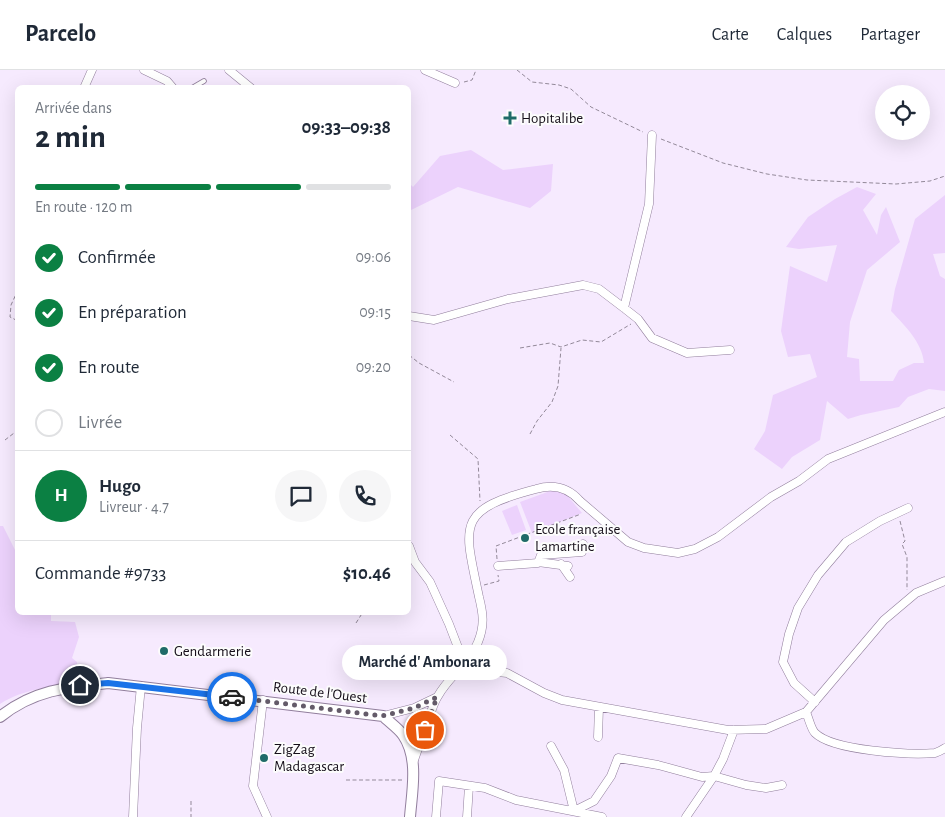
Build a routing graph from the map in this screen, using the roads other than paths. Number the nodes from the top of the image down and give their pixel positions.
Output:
1 (92, 70) edge
2 (144, 70) edge
3 (229, 70) edge
4 (424, 70) edge
5 (204, 81) dead end
6 (455, 84) road end
7 (85, 85) edge
8 (170, 85) edge
9 (197, 85) edge
10 (247, 85) edge
11 (652, 135) road end
12 (624, 308) junction
13 (411, 316) edge
14 (730, 350) dead end
15 (945, 412) edge
16 (908, 508) dead end
17 (583, 544) dead end
18 (411, 551) edge
19 (538, 562) junction
20 (498, 566) road end
21 (570, 577) dead end
22 (945, 581) edge
23 (465, 663) junction
24 (458, 670) junction
25 (141, 686) junction
26 (437, 697) junction
27 (263, 700) junction
28 (815, 702) junction
29 (599, 707) junction
30 (806, 712) junction
31 (382, 716) junction
32 (0, 717) edge
33 (734, 730) junction
34 (598, 737) dead end
35 (551, 746) dead end
36 (945, 748) edge
37 (412, 764) junction
38 (714, 776) junction
39 (782, 785) dead end
40 (469, 786) junction
41 (554, 808) junction
42 (574, 811) junction
43 (133, 817) edge
44 (267, 817) edge
45 (410, 817) edge
46 (436, 817) edge
47 (467, 817) edge
48 (553, 817) edge
49 (602, 817) edge
50 (686, 817) edge

1 - 7 street
2 - 8 street
3 - 10 street
4 - 6 street
5 - 9 lane
11 - 12 street
12 - 13 street
12 - 14 street
15 - 23 street
16 - 28 street
17 - 19 street
18 - 24 street
19 - 20 street
19 - 21 street
22 - 28 street
23 - 24 street
23 - 29 street
24 - 26 street
25 - 27 main road, Route de l'Ouest
25 - 32 main road, Route de l'Ouest
25 - 43 street
26 - 31 street
26 - 37 street
27 - 31 main road, Route de l'Ouest
27 - 44 street
28 - 30 street
29 - 33 street
29 - 34 street
30 - 33 street
30 - 36 street
31 - 37 main road, Route de l'Ouest
33 - 38 street
35 - 42 street
37 - 45 main road, Route de l'Ouest
38 - 39 street
38 - 42 street
38 - 50 street
40 - 41 street
40 - 46 street
40 - 47 street
41 - 42 street
41 - 48 street
42 - 49 street

